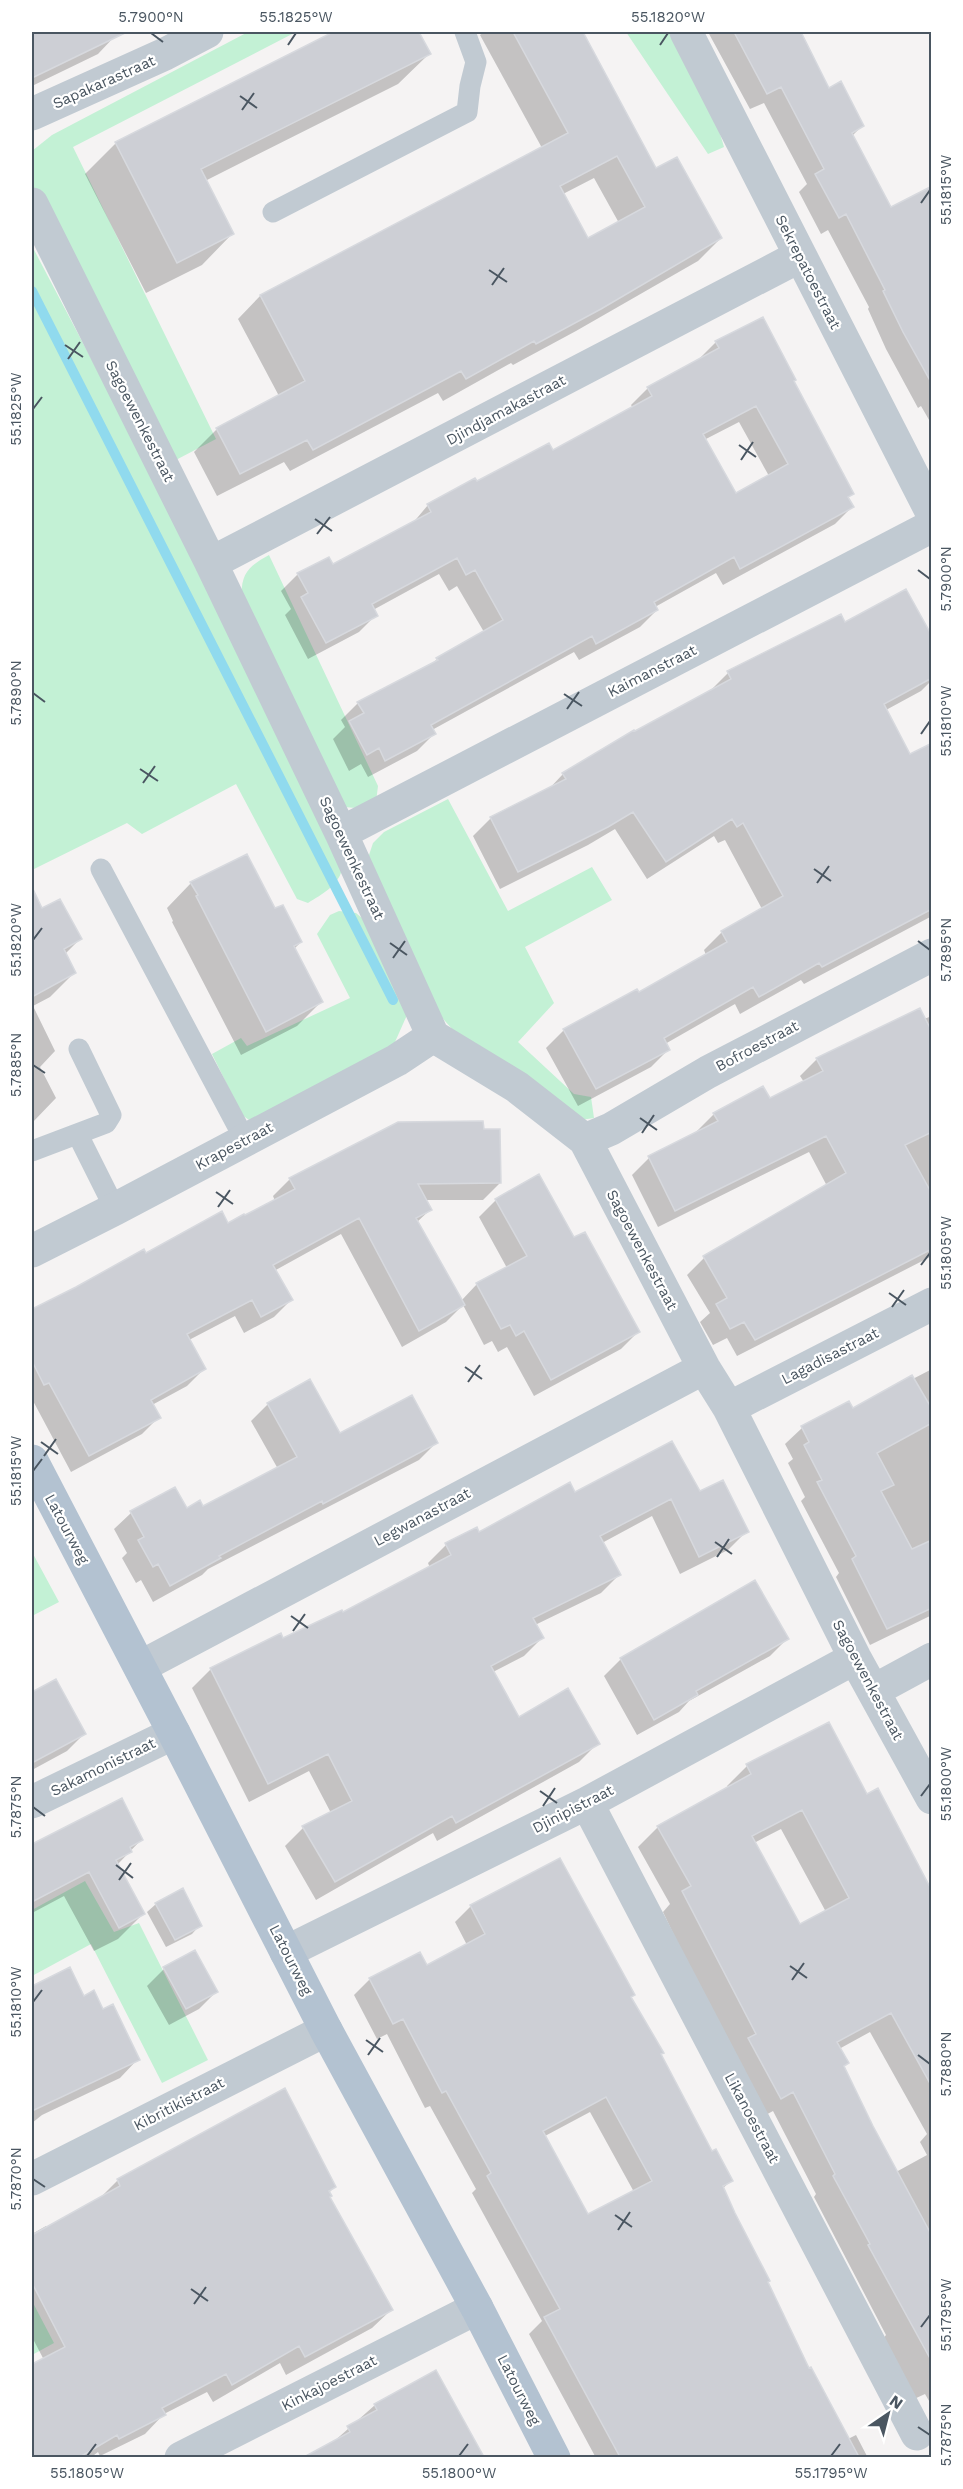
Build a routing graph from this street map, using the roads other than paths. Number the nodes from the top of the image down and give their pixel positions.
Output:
1 (207, 32) edge
2 (465, 32) edge
3 (686, 32) edge
4 (161, 43) edge
5 (32, 114) edge
6 (32, 204) edge
7 (273, 212) dead end
8 (800, 256) junction
9 (932, 513) edge
10 (932, 526) edge
11 (211, 563) junction
12 (341, 833) junction
13 (101, 869) dead end
14 (932, 955) edge
15 (433, 1036) junction
16 (79, 1049) dead end
17 (78, 1135) junction
18 (245, 1140) junction
19 (585, 1140) junction
20 (32, 1151) edge
21 (115, 1209) junction
22 (32, 1251) edge
23 (932, 1304) edge
24 (704, 1368) junction
25 (729, 1408) junction
26 (32, 1461) edge
27 (855, 1658) junction
28 (932, 1659) edge
29 (140, 1666) junction
30 (873, 1691) junction
31 (174, 1732) junction
32 (932, 1798) edge
33 (32, 1802) edge
34 (587, 1803) junction
35 (286, 1952) junction
36 (326, 2030) junction
37 (32, 2179) edge
38 (477, 2308) junction
39 (917, 2433) dead end
40 (181, 2457) edge
41 (554, 2457) edge

1 - 4 street, Sapakarastraat
2 - 7 lane
3 - 8 street, Sekrepatoestraat
4 - 5 street, Sapakarastraat
6 - 11 street, Sagoewenkestraat
8 - 9 street, Sekrepatoestraat
8 - 11 street, Djindjamakastraat
10 - 12 street, Kaimanstraat
11 - 12 street, Sagoewenkestraat
12 - 15 street, Sagoewenkestraat
13 - 18 lane
14 - 19 street, Bofroestraat
15 - 18 street, Krapestraat
15 - 19 street, Sagoewenkestraat
16 - 17 lane
17 - 20 lane
17 - 21 lane
18 - 21 street, Krapestraat
19 - 24 street, Sagoewenkestraat
21 - 22 street, Krapestraat
23 - 25 street, Lagadisastraat
24 - 25 street, Sagoewenkestraat
24 - 29 street, Legwanastraat
25 - 27 street, Sagoewenkestraat
26 - 29 main road, Latourweg
27 - 30 street, Sagoewenkestraat
27 - 34 street, Djinipistraat
28 - 30 street
29 - 31 main road, Latourweg
30 - 32 street, Sagoewenkestraat
31 - 33 street, Sakamonistraat
31 - 35 main road, Latourweg
34 - 35 street, Djinipistraat
34 - 39 street, Likanoestraat
35 - 36 main road, Latourweg
36 - 37 street, Kibritikistraat
36 - 38 main road, Latourweg
38 - 40 street, Kinkajoestraat
38 - 41 main road, Latourweg

